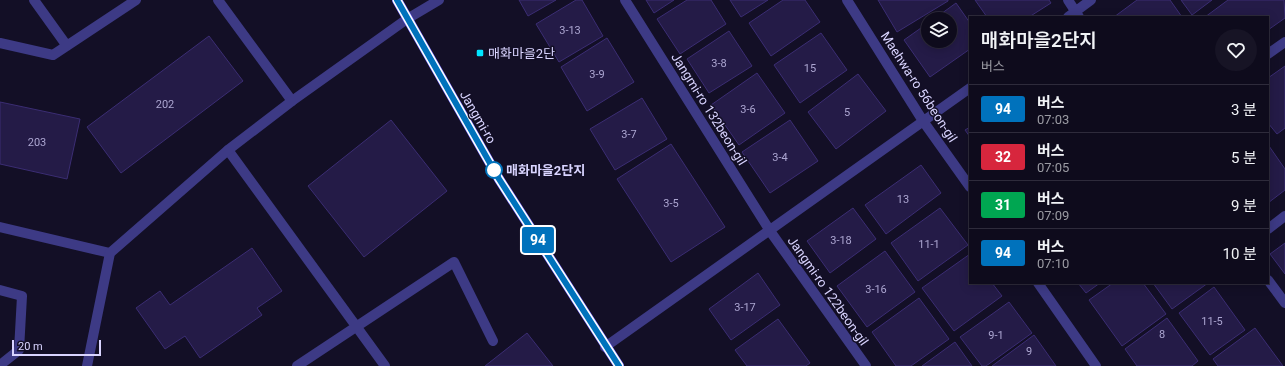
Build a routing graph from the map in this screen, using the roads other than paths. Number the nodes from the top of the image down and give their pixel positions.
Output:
1 (34, 0) edge
2 (136, 0) edge
3 (218, 0) edge
4 (397, 0) edge
5 (439, 0) edge
6 (625, 0) edge
7 (847, 0) edge
8 (1068, 0) edge
9 (1091, 0) edge
10 (1074, 15) edge
11 (407, 19) junction
12 (1285, 42) edge
13 (0, 43) edge
14 (66, 46) junction
15 (1269, 53) edge
16 (969, 89) edge
17 (292, 101) junction
18 (924, 121) junction
19 (228, 150) junction
20 (969, 186) edge
21 (1285, 216) edge
22 (0, 226) edge
23 (1269, 228) edge
24 (770, 231) junction
25 (110, 253) junction
26 (1269, 281) edge
27 (1039, 284) edge
28 (0, 290) edge
29 (1285, 303) edge
30 (356, 325) junction
31 (493, 341) dead end
32 (605, 347) junction
33 (0, 365) edge
34 (87, 366) edge
35 (297, 366) edge
36 (385, 366) edge
37 (619, 366) edge
38 (866, 366) edge
39 (1096, 366) edge

1 - 14 street
2 - 14 street
3 - 17 street
4 - 11 street, Jangmi-ro
5 - 11 street
6 - 24 street, Jangmi-ro 132beon-gil
7 - 18 street, Maehwa-ro 56beon-gil
8 - 10 street
9 - 10 street
11 - 17 street
11 - 32 street, Jangmi-ro
12 - 15 street
13 - 14 street
16 - 18 street
17 - 19 street
18 - 20 street, Maehwa-ro 56beon-gil
18 - 24 street
19 - 25 street
19 - 30 street
21 - 23 street
22 - 25 street
24 - 32 street
24 - 38 street, Jangmi-ro 122beon-gil
25 - 34 street
26 - 29 street
27 - 39 street
28 - 33 street
30 - 31 street
30 - 35 street
30 - 36 street
32 - 37 street, Jangmi-ro

